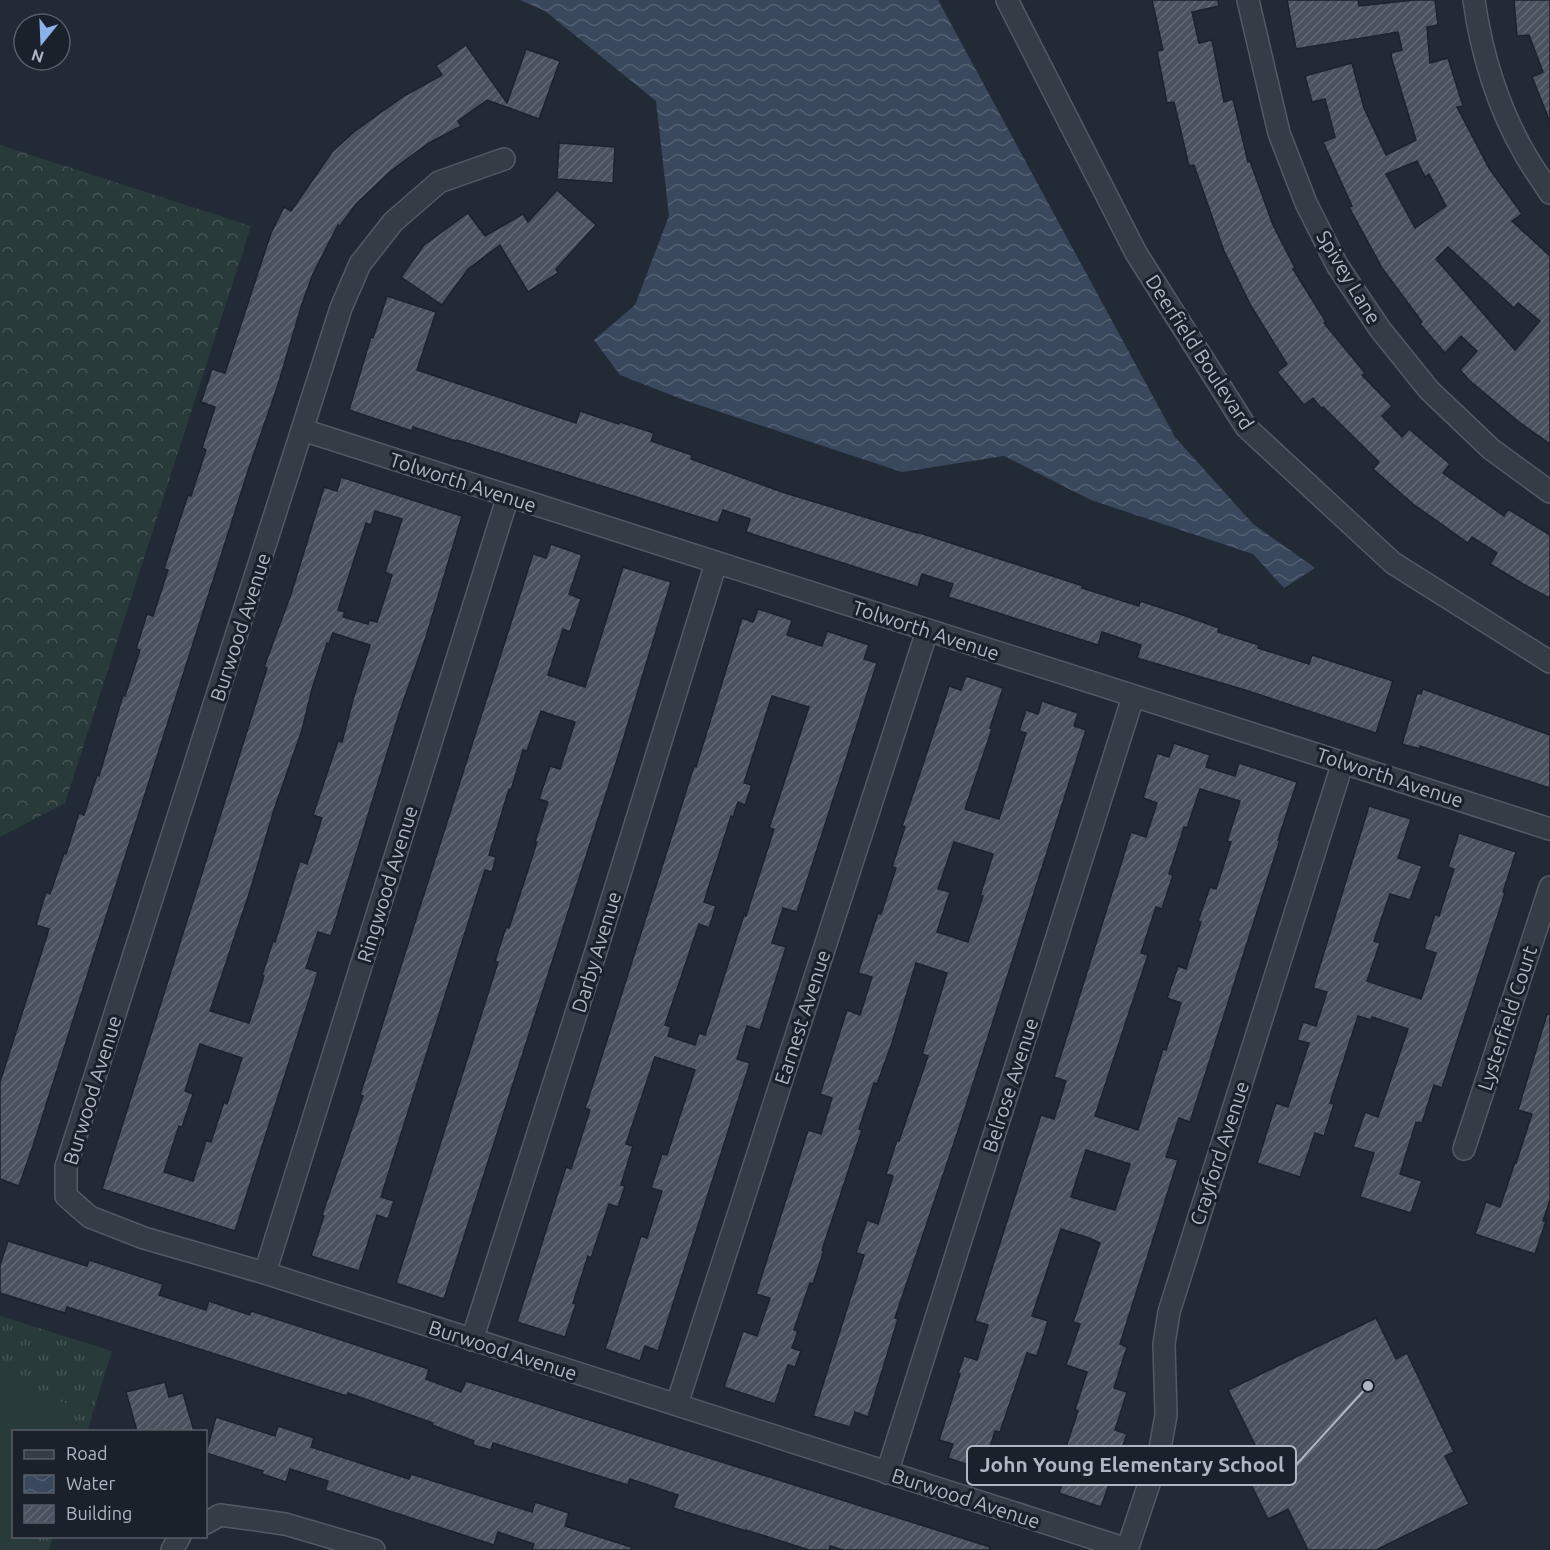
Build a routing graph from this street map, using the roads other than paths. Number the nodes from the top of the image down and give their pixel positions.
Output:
1 (1007, 0) edge
2 (1248, 0) edge
3 (1474, 0) edge
4 (504, 159) dead end
5 (1550, 193) edge
6 (303, 430) junction
7 (1550, 492) edge
8 (508, 496) junction
9 (717, 563) junction
10 (927, 631) junction
11 (1550, 662) edge
12 (1133, 697) junction
13 (1343, 762) junction
14 (1550, 829) edge
15 (1550, 887) edge
16 (1464, 1149) dead end
17 (265, 1273) junction
18 (472, 1340) junction
19 (677, 1404) junction
20 (887, 1473) junction
21 (207, 1522) edge
22 (374, 1550) edge
23 (1127, 1550) edge

1 - 11 street, Deerfield Boulevard
2 - 7 street, Spivey Lane
3 - 5 street
4 - 6 street, Burwood Avenue
6 - 8 street, Tolworth Avenue
6 - 17 street, Burwood Avenue
8 - 9 street, Tolworth Avenue
8 - 17 street, Ringwood Avenue
9 - 10 street, Tolworth Avenue
9 - 18 street, Darby Avenue
10 - 12 street, Tolworth Avenue
10 - 19 street, Earnest Avenue
12 - 13 street, Tolworth Avenue
12 - 20 street, Belrose Avenue
13 - 14 street, Tolworth Avenue
13 - 23 street, Crayford Avenue
15 - 16 street, Lysterfield Court
17 - 18 street, Burwood Avenue
18 - 19 street, Burwood Avenue
19 - 20 street, Burwood Avenue
20 - 23 street, Burwood Avenue
21 - 22 street

